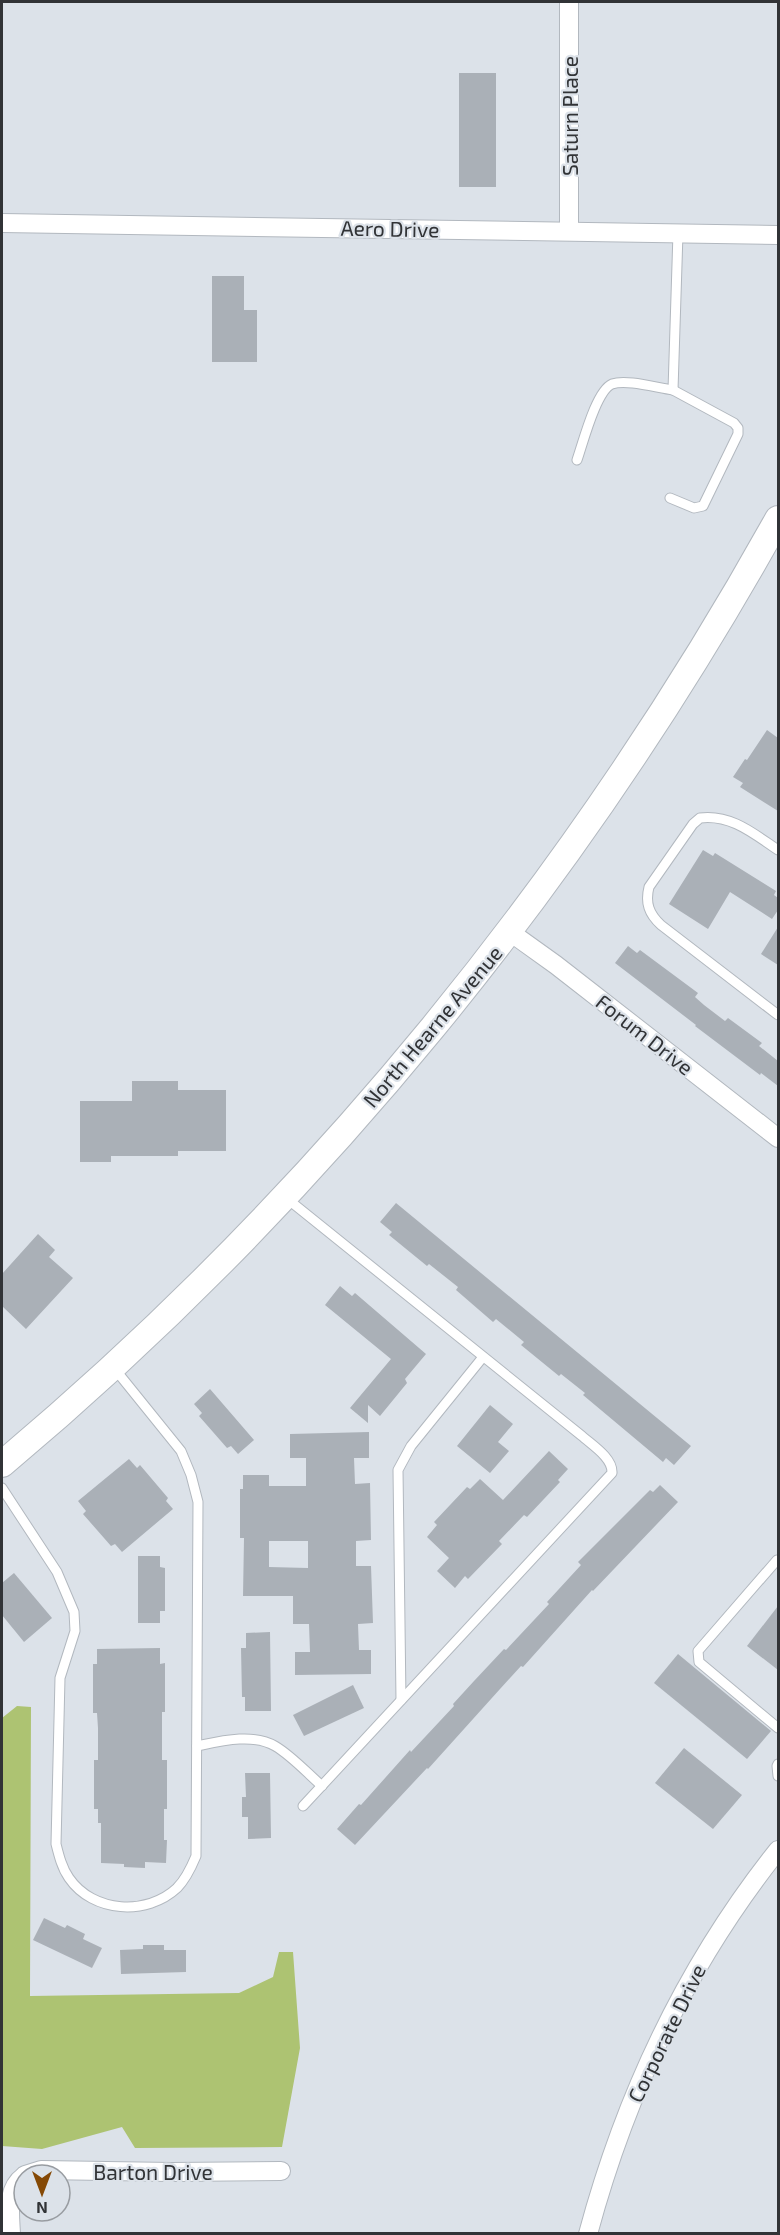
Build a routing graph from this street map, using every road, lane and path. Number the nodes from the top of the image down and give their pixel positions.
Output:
1 (569, 2) edge
2 (2, 223) edge
3 (569, 231) junction
4 (678, 233) junction
5 (778, 235) edge
6 (673, 390) junction
7 (577, 460) dead end
8 (670, 498) dead end
9 (776, 527) edge
10 (778, 850) edge
11 (510, 932) junction
12 (778, 1015) edge
13 (778, 1138) edge
14 (285, 1197) junction
15 (483, 1357) junction
16 (114, 1367) junction
17 (2, 1464) edge
18 (2, 1488) edge
19 (777, 1560) dead end
20 (401, 1700) junction
21 (778, 1728) edge
22 (197, 1746) junction
23 (778, 1764) edge
24 (778, 1776) edge
25 (322, 1786) junction
26 (303, 1806) dead end
27 (778, 1850) edge
28 (72, 2170) edge
29 (281, 2171) dead end
30 (12, 2192) edge
31 (11, 2234) edge
32 (588, 2234) edge

1 - 3 street, Saturn Place
2 - 3 street, Aero Drive
3 - 4 street, Aero Drive
4 - 5 street, Aero Drive
4 - 6 lane
6 - 7 lane
6 - 8 lane
9 - 11 main road, North Hearne Avenue
10 - 12 lane
11 - 13 street, Forum Drive
11 - 14 main road, North Hearne Avenue
14 - 15 lane
14 - 16 main road, North Hearne Avenue
15 - 20 lane
15 - 20 lane
16 - 17 main road, North Hearne Avenue
16 - 22 lane
18 - 22 lane
19 - 21 lane
20 - 25 lane
22 - 25 lane
23 - 24 lane
25 - 26 lane
27 - 32 street, Corporate Drive
28 - 29 street, Barton Drive
30 - 31 street, Barton Drive

